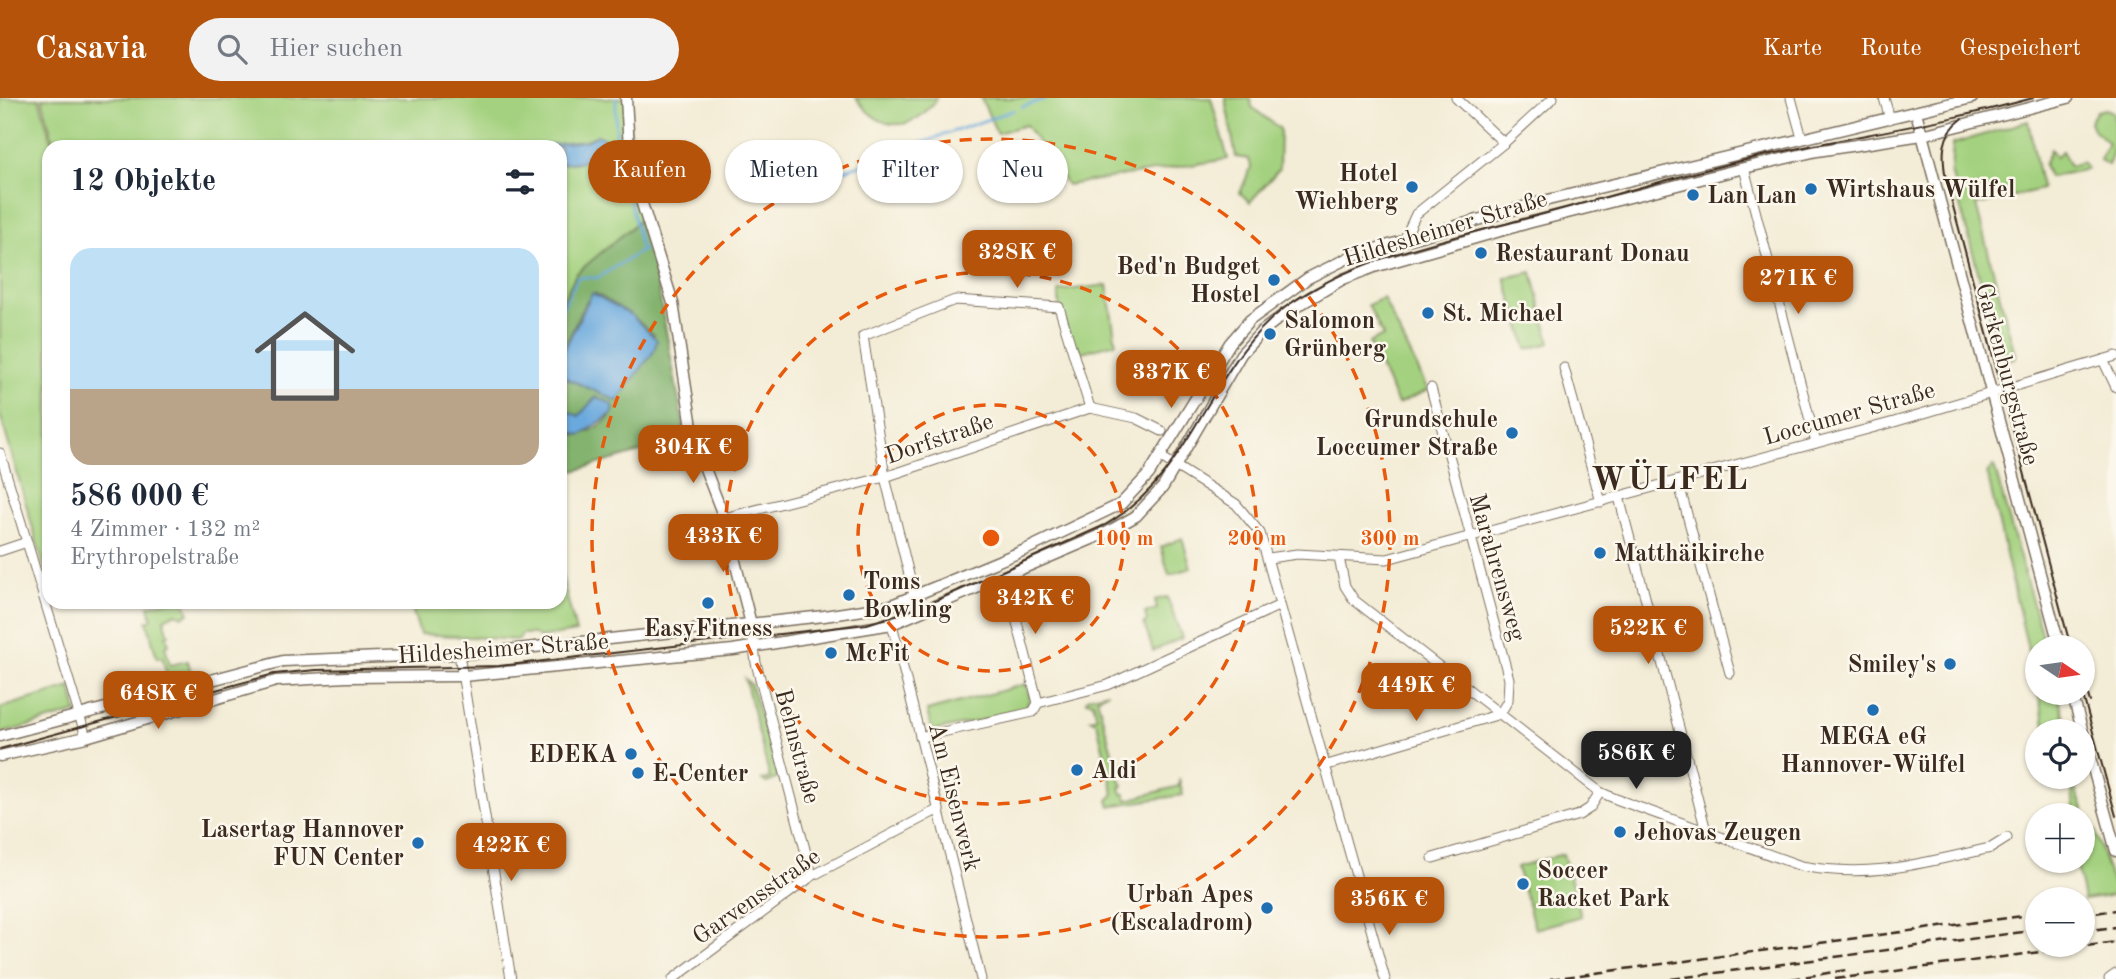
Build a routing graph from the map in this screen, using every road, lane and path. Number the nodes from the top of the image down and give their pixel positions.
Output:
1 (626, 98) edge
2 (1456, 98) edge
3 (1553, 98) edge
4 (1791, 98) edge
5 (1884, 98) edge
6 (1972, 98) edge
7 (2068, 98) edge
8 (1916, 112) junction
9 (1889, 119) junction
10 (1922, 135) junction
11 (1802, 138) junction
12 (1504, 143) junction
13 (1744, 168) junction
14 (1405, 238) junction
15 (2116, 356) edge
16 (2103, 360) junction
17 (1564, 368) dead end
18 (2116, 387) edge
19 (1431, 388) dead end
20 (1990, 391) junction
21 (1090, 408) junction
22 (1162, 431) dead end
23 (1816, 443) junction
24 (0, 453) edge
25 (1161, 457) junction
26 (1176, 466) junction
27 (885, 477) junction
28 (1678, 481) junction
29 (1619, 497) junction
30 (1601, 502) junction
31 (724, 518) junction
32 (1470, 538) junction
33 (27, 542) junction
34 (0, 551) edge
35 (1269, 558) junction
36 (1339, 558) junction
37 (1004, 576) junction
38 (42, 590) edge
39 (914, 595) junction
40 (1278, 606) junction
41 (48, 609) edge
42 (751, 624) junction
43 (892, 624) junction
44 (2056, 635) edge
45 (754, 647) junction
46 (459, 654) junction
47 (1730, 673) dead end
48 (463, 676) junction
49 (1038, 703) junction
50 (2075, 705) edge
51 (80, 713) junction
52 (1500, 714) junction
53 (0, 736) edge
54 (86, 737) junction
55 (920, 737) junction
56 (0, 756) edge
57 (1324, 766) junction
58 (1600, 792) junction
59 (939, 809) junction
60 (1706, 831) junction
61 (2007, 838) dead end
62 (2116, 851) edge
63 (1433, 858) dead end
64 (812, 876) junction
65 (2116, 974) edge
66 (511, 979) edge
67 (673, 979) edge
68 (981, 979) edge
69 (1385, 979) edge
70 (2109, 979) edge

1 - 31 main road
2 - 12 street
3 - 12 street
4 - 11 street
5 - 9 street
6 - 8 main road, Hildesheimer Straße
7 - 10 main road, Hildesheimer Straße
8 - 9 main road, Hildesheimer Straße
8 - 10 main road, Garkenburgstraße
9 - 11 main road, Hildesheimer Straße
10 - 13 main road, Hildesheimer Straße
10 - 20 main road, Garkenburgstraße
11 - 14 main road, Hildesheimer Straße
12 - 14 street
13 - 23 street
13 - 26 main road, Hildesheimer Straße
14 - 25 main road, Hildesheimer Straße
15 - 16 street, Loccumer Straße
16 - 18 street
16 - 20 street, Loccumer Straße
17 - 30 street
19 - 32 street, Marahrensweg
20 - 23 street, Loccumer Straße
20 - 44 main road, Garkenburgstraße
21 - 22 street
21 - 27 street, Dorfstraße
21 - 27 street
23 - 28 street, Loccumer Straße
24 - 33 street
25 - 26 street
25 - 39 main road, Hildesheimer Straße
26 - 35 street
26 - 37 main road, Hildesheimer Straße
27 - 31 street, Dorfstraße
27 - 39 street
28 - 29 street, Loccumer Straße
28 - 47 street
29 - 30 street, Loccumer Straße
29 - 60 street
30 - 32 street, Loccumer Straße
31 - 42 main road
32 - 36 street, Loccumer Straße
32 - 52 street, Marahrensweg
33 - 34 street
33 - 38 street
35 - 36 street, Loccumer Straße
35 - 40 street
36 - 52 street
37 - 43 main road, Hildesheimer Straße
37 - 49 street
39 - 42 main road, Hildesheimer Straße
40 - 49 street
40 - 57 street
41 - 51 street
42 - 45 street, Behnstraße
42 - 46 main road, Hildesheimer Straße
43 - 45 main road, Hildesheimer Straße
43 - 55 street, Am Eisenwerk
45 - 48 main road, Hildesheimer Straße
45 - 64 street, Behnstraße
46 - 48 street
46 - 51 main road, Hildesheimer Straße
48 - 54 main road, Hildesheimer Straße
48 - 66 street
49 - 55 street
50 - 62 main road
51 - 53 main road, Hildesheimer Straße
51 - 54 street
52 - 57 street
52 - 58 street
54 - 56 main road, Hildesheimer Straße
55 - 59 street, Am Eisenwerk
57 - 69 street
58 - 60 street
58 - 63 street
59 - 64 street, Garvensstraße
59 - 68 street, Am Eisenwerk
60 - 61 street
64 - 67 street, Garvensstraße
65 - 70 street

